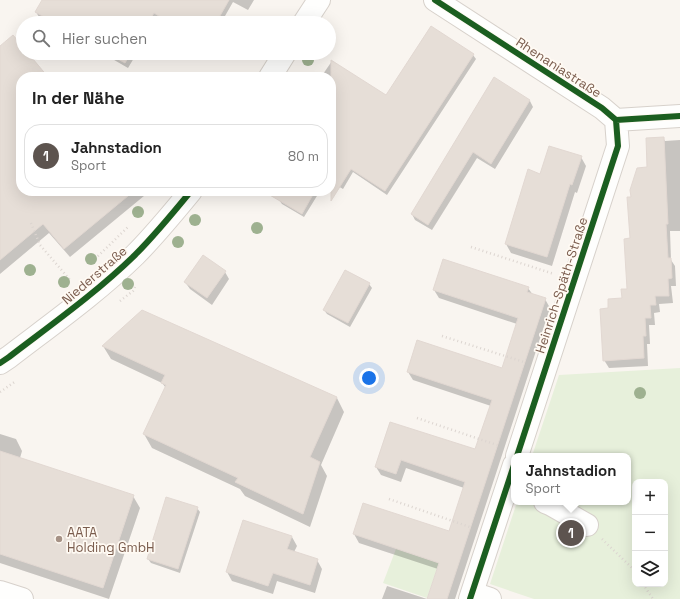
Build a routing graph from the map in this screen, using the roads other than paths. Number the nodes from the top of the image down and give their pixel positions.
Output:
1 (319, 0) edge
2 (435, 0) edge
3 (309, 16) edge
4 (281, 60) edge
5 (273, 72) edge
6 (680, 116) edge
7 (616, 120) junction
8 (187, 196) edge
9 (0, 362) edge
10 (518, 453) edge
11 (510, 491) edge
12 (552, 505) edge
13 (587, 524) dead end
14 (0, 592) edge
15 (477, 597) edge
16 (22, 599) edge

1 - 3 street
2 - 7 street, Rhenaniastraße
4 - 5 street
6 - 7 street
7 - 10 street, Heinrich-Späth-Straße
8 - 9 street, Niederstraße
11 - 15 street, Heinrich-Späth-Straße
12 - 13 street
14 - 16 street

